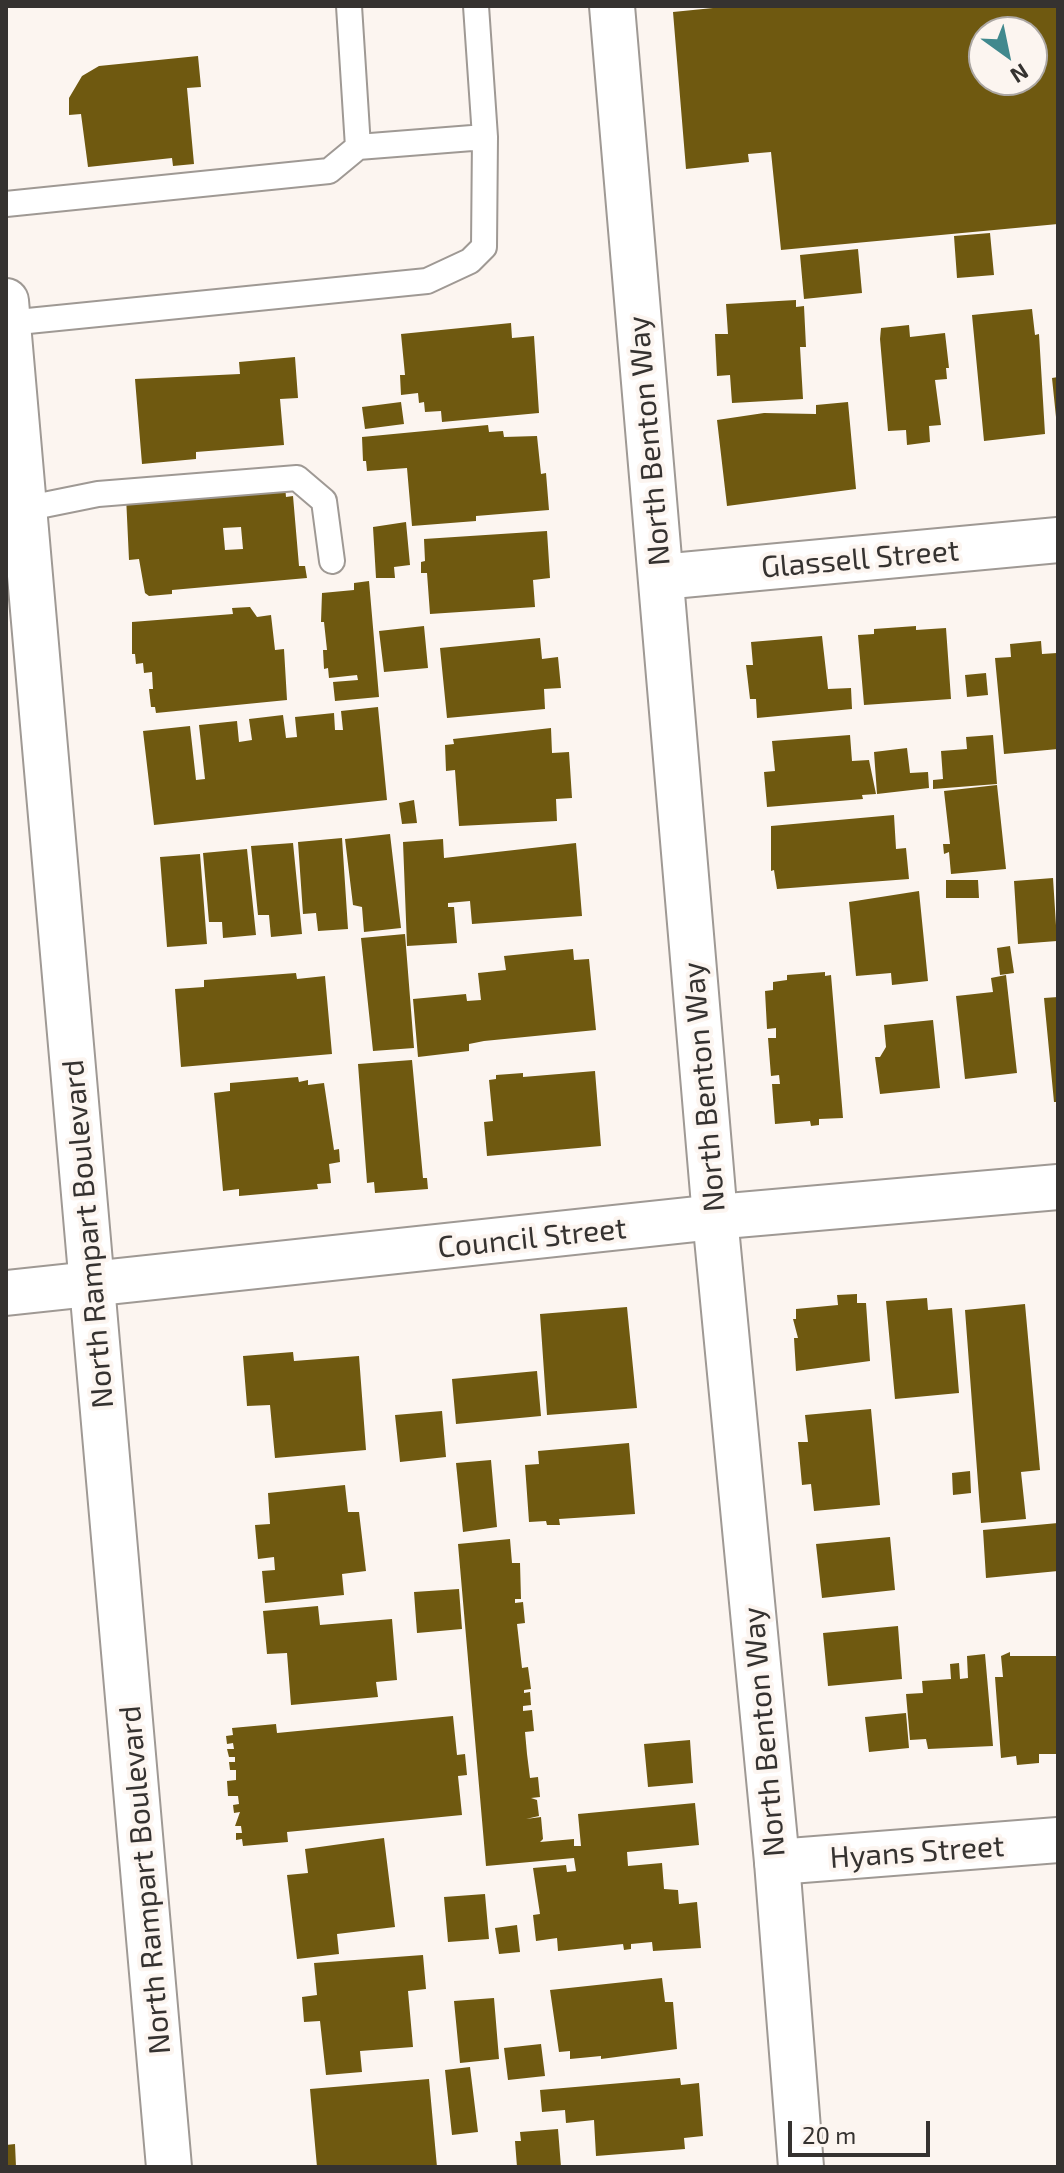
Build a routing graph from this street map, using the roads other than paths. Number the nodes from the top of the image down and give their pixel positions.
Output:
1 (349, 6) edge
2 (476, 6) edge
3 (612, 6) edge
4 (485, 137) junction
5 (358, 147) junction
6 (6, 204) edge
7 (7, 312) edge
8 (24, 509) junction
9 (1058, 540) edge
10 (332, 561) dead end
11 (661, 577) junction
12 (1058, 1187) edge
13 (715, 1217) junction
14 (93, 1285) junction
15 (6, 1293) edge
16 (1058, 1840) edge
17 (777, 1862) junction
18 (169, 2167) edge
19 (801, 2167) edge

1 - 5 lane
2 - 4 lane
3 - 11 street, North Benton Way
4 - 5 lane
4 - 7 lane
5 - 6 lane
7 - 8 street, North Rampart Boulevard
8 - 10 lane
8 - 14 street, North Rampart Boulevard
9 - 11 street, Glassell Street
11 - 13 street, North Benton Way
12 - 13 street, Council Street
13 - 14 street, Council Street
13 - 17 street, North Benton Way
14 - 15 street, Council Street
14 - 18 street, North Rampart Boulevard
16 - 17 street, Hyans Street
17 - 19 street, North Benton Way

